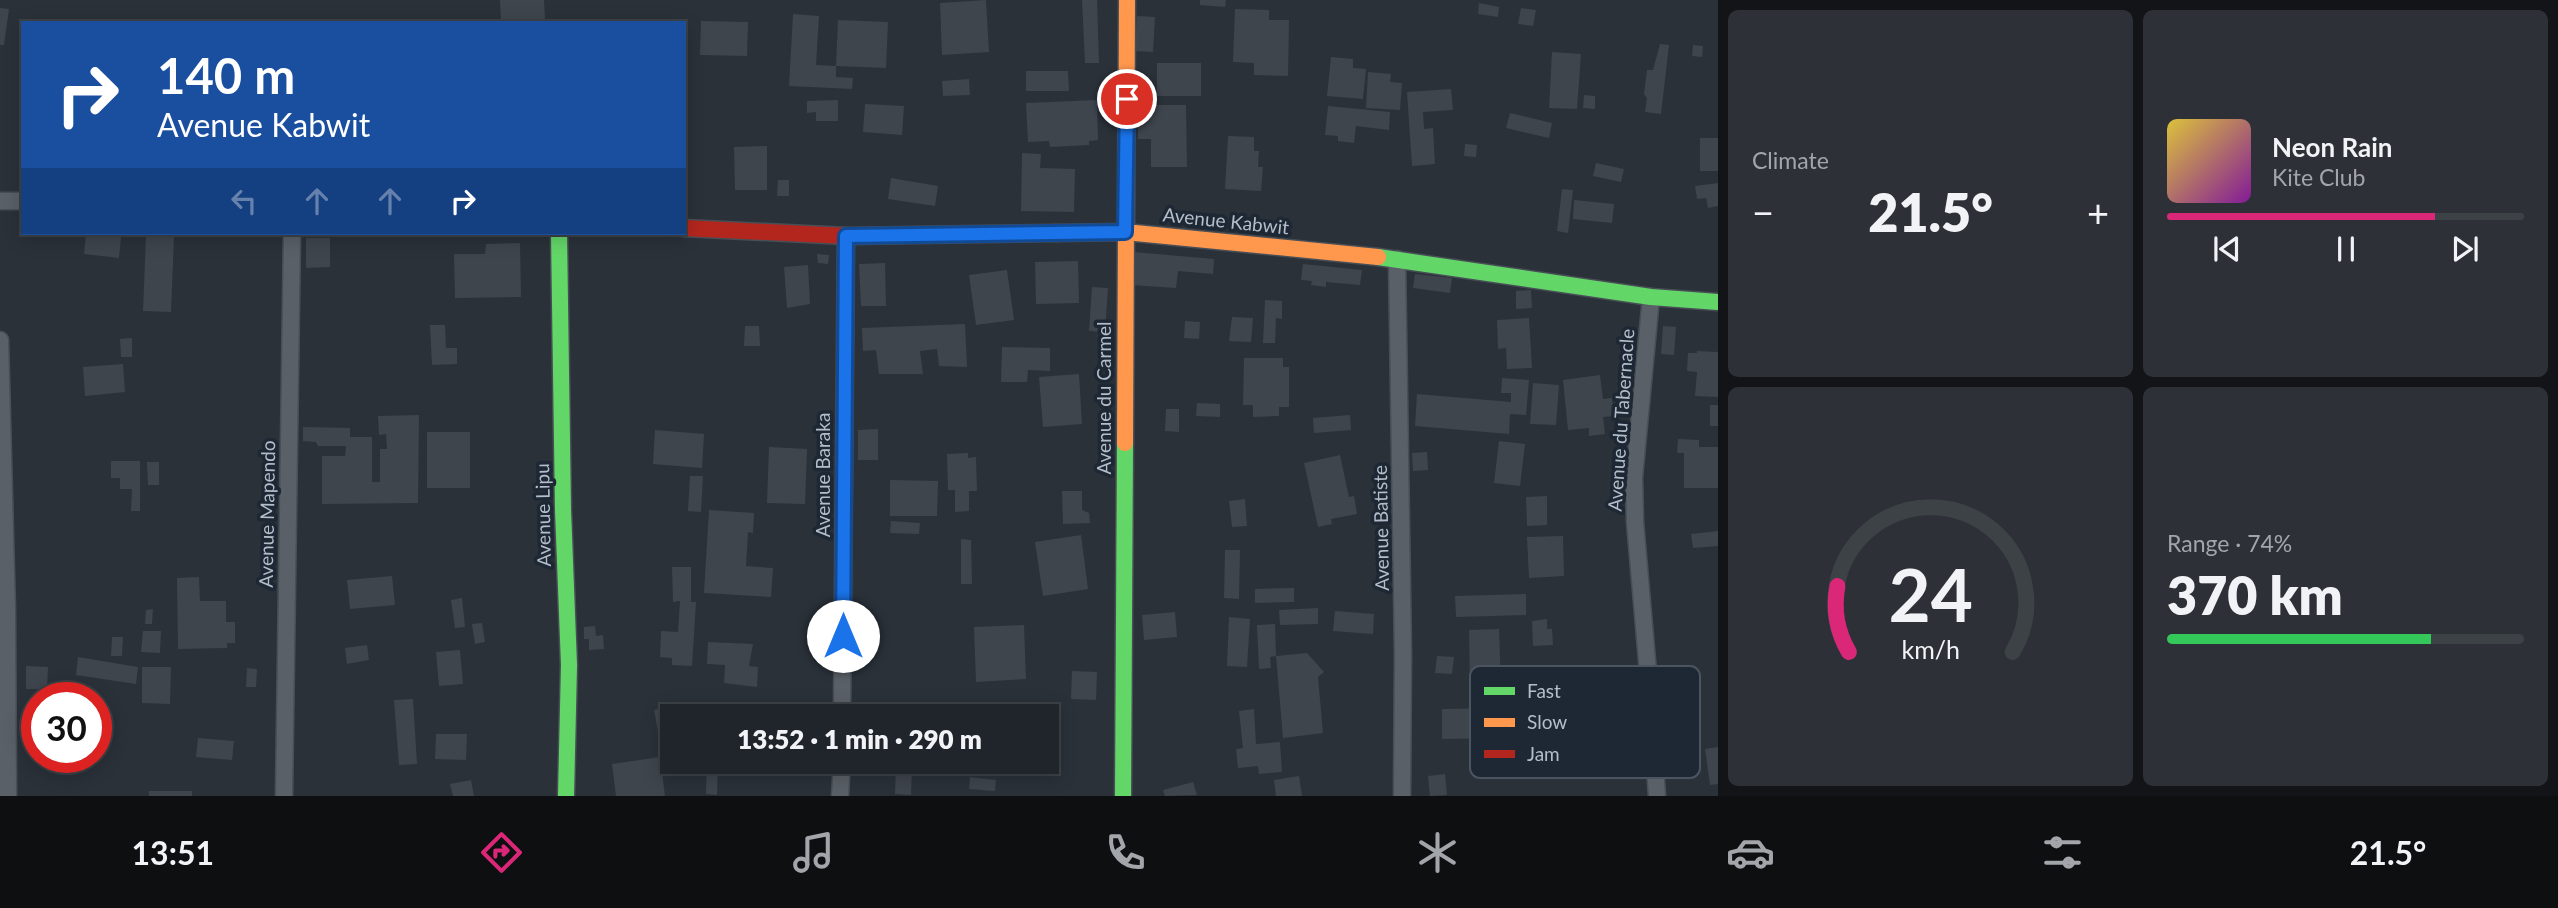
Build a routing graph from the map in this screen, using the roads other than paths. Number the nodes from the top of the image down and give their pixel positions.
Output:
1 (1127, 0) edge
2 (0, 201) edge
3 (21, 201) edge
4 (686, 228) edge
5 (1125, 232) junction
6 (292, 235) edge
7 (559, 235) edge
8 (846, 236) junction
9 (1397, 259) junction
10 (1651, 297) junction
11 (1718, 302) edge
12 (0, 340) edge
13 (1647, 666) edge
14 (842, 704) edge
15 (841, 774) edge
16 (1656, 778) edge
17 (8, 796) edge
18 (284, 796) edge
19 (566, 796) edge
20 (840, 796) edge
21 (1123, 796) edge
22 (1402, 796) edge
23 (1657, 796) edge

1 - 5 street, Avenue du Carmel
2 - 3 street
4 - 8 street, Avenue Kabwit
5 - 8 street, Avenue Kabwit
5 - 9 street, Avenue Kabwit
5 - 21 street, Avenue du Carmel
6 - 18 street, Avenue Mapendo
7 - 19 street, Avenue Lipu
8 - 14 street, Avenue Baraka
9 - 10 street, Avenue Kabwit
9 - 22 street, Avenue Batiste
10 - 11 street, Avenue Kabwit
10 - 13 street, Avenue du Tabernacle
12 - 17 street
15 - 20 street
16 - 23 street, Avenue du Tabernacle

